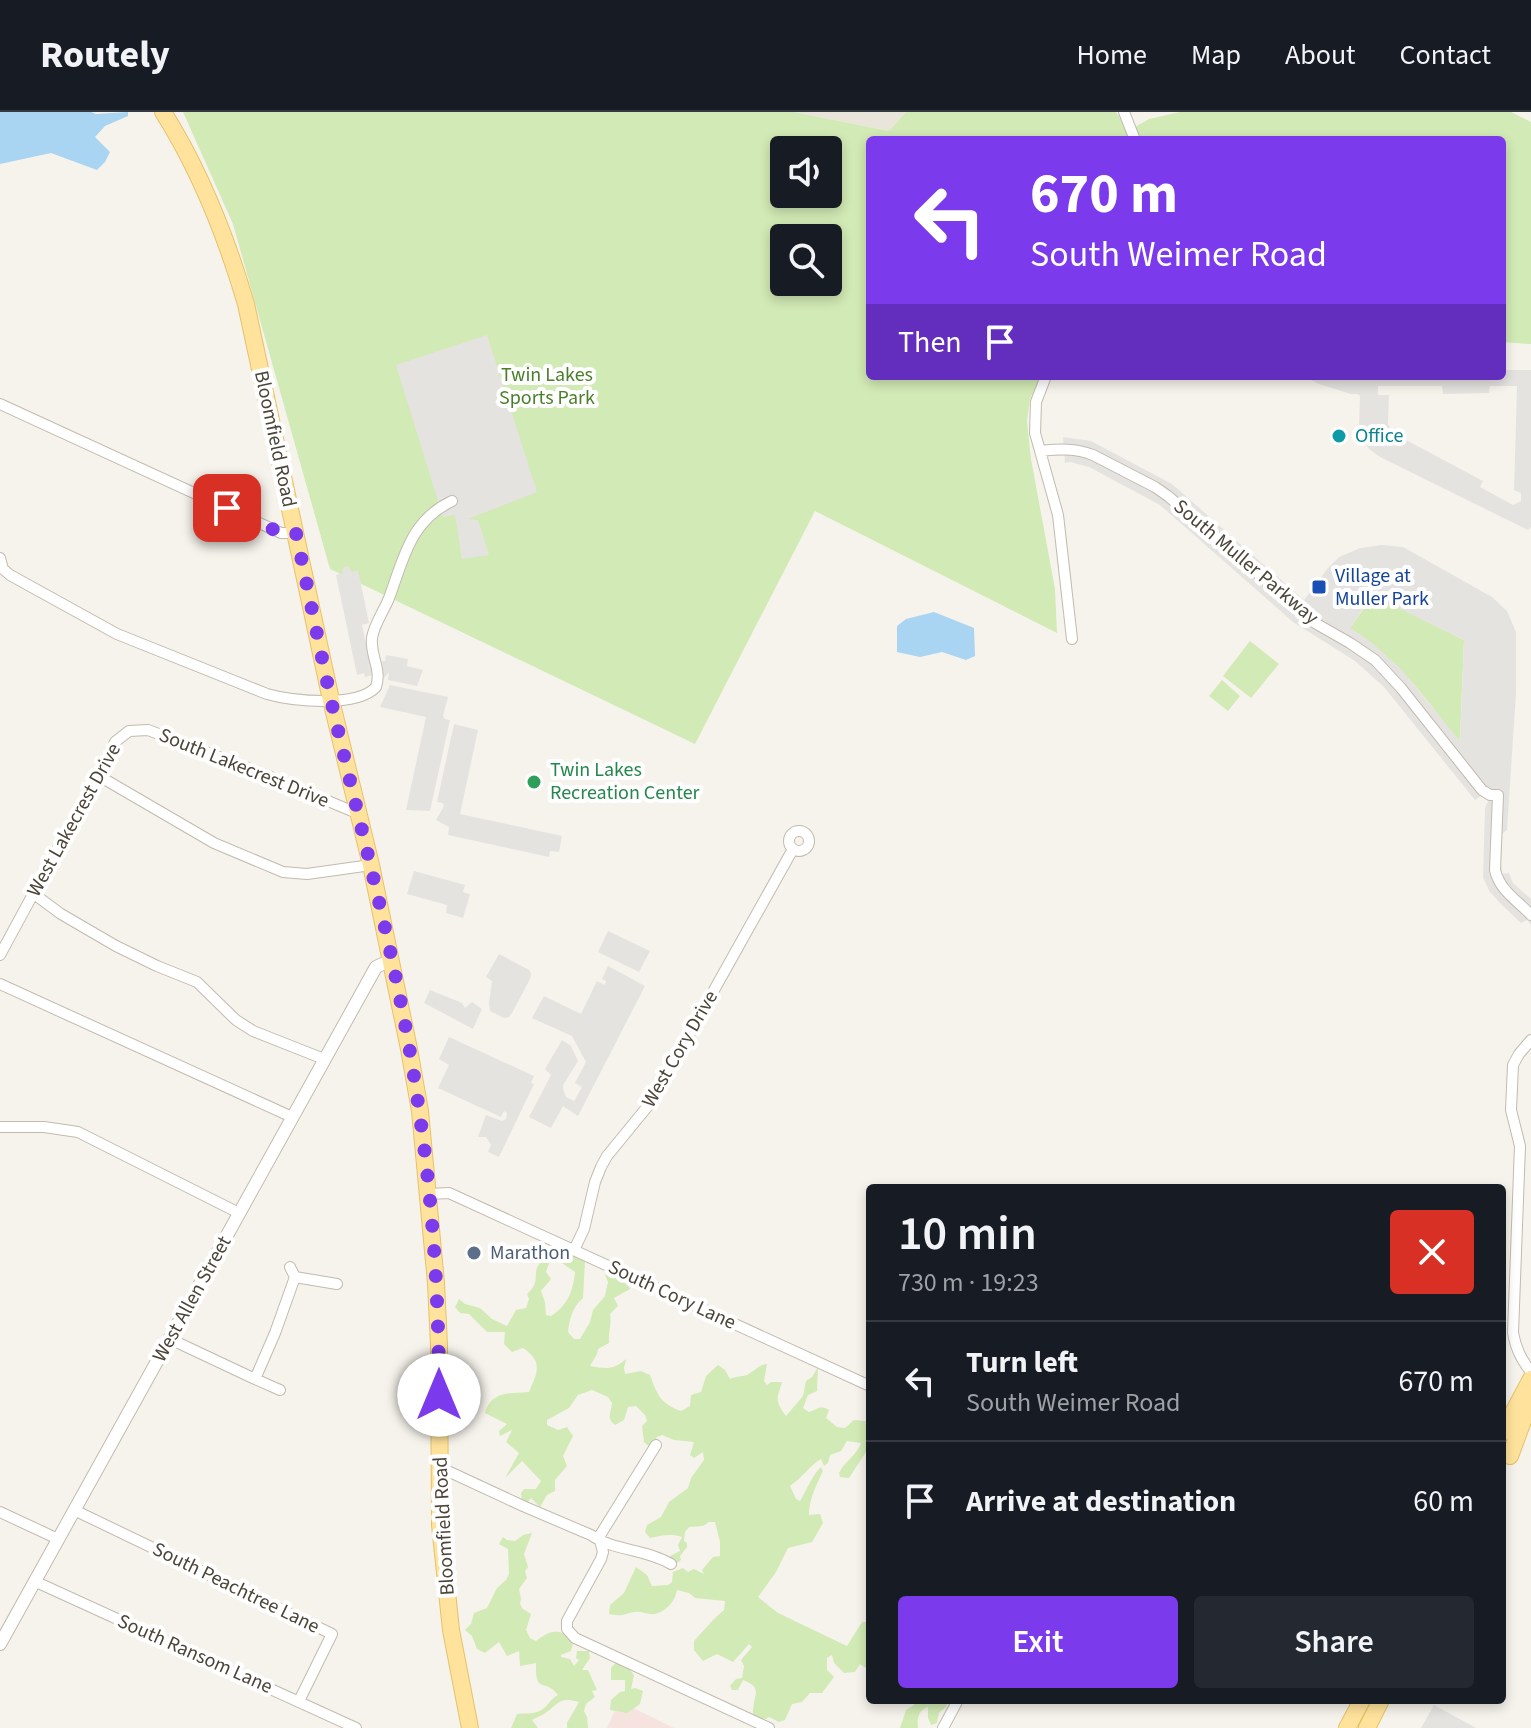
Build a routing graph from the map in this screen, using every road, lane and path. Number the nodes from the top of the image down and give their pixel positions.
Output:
1 (163, 112) edge
2 (1124, 112) edge
3 (1133, 136) edge
4 (1044, 380) edge
5 (0, 404) edge
6 (1041, 451) junction
7 (452, 501) dead end
8 (296, 533) junction
9 (0, 558) edge
10 (1072, 639) dead end
11 (331, 700) junction
12 (129, 731) joint
13 (99, 776) junction
14 (359, 814) junction
15 (793, 849) dead end
16 (371, 865) junction
17 (34, 894) junction
18 (1531, 915) edge
19 (0, 955) edge
20 (391, 960) junction
21 (0, 984) edge
22 (1531, 1040) edge
23 (324, 1059) junction
24 (292, 1117) junction
25 (0, 1127) edge
26 (429, 1194) junction
27 (239, 1213) junction
28 (574, 1250) junction
29 (337, 1284) dead end
30 (170, 1339) junction
31 (1531, 1372) edge
32 (255, 1379) junction
33 (1531, 1379) edge
34 (866, 1384) edge
35 (280, 1390) dead end
36 (1531, 1392) edge
37 (1531, 1415) edge
38 (1506, 1426) edge
39 (656, 1445) dead end
40 (1506, 1463) edge
41 (439, 1467) junction
42 (74, 1510) junction
43 (0, 1512) edge
44 (58, 1539) junction
45 (600, 1541) junction
46 (671, 1564) dead end
47 (34, 1581) junction
48 (0, 1644) edge
49 (299, 1701) junction
50 (956, 1704) edge
51 (1360, 1704) edge
52 (1379, 1704) edge
53 (356, 1728) edge
54 (470, 1728) edge
55 (769, 1728) edge
56 (943, 1728) edge
57 (1347, 1728) edge
58 (1367, 1728) edge

1 - 8 main road, Bloomfield Road
2 - 3 street
4 - 6 street
5 - 8 street
6 - 10 street
6 - 18 street, South Muller Parkway
7 - 11 street
8 - 11 main road, Bloomfield Road
9 - 11 street
11 - 14 main road, Bloomfield Road
12 - 13 street, West Lakecrest Drive
12 - 14 street, South Lakecrest Drive
13 - 16 street
13 - 17 street, West Lakecrest Drive
14 - 16 main road, Bloomfield Road
15 - 28 street, West Cory Drive
16 - 20 main road, Bloomfield Road
17 - 19 street, West Lakecrest Drive
17 - 23 street
20 - 23 street, West Allen Street
20 - 26 main road, Bloomfield Road
21 - 24 street
22 - 31 street
23 - 24 street, West Allen Street
24 - 27 street, West Allen Street
25 - 27 street
26 - 28 street, South Cory Lane
26 - 41 main road, Bloomfield Road
27 - 30 street, West Allen Street
28 - 34 street, South Cory Lane
29 - 32 street
30 - 32 street
30 - 42 street, West Allen Street
32 - 35 street
33 - 38 main road
36 - 40 main road
37 - 40 main road
39 - 45 street
41 - 45 street
41 - 54 main road, Bloomfield Road
42 - 44 street, West Allen Street
42 - 49 street, South Peachtree Lane
43 - 44 street
44 - 47 street, West Allen Street
45 - 46 street
45 - 55 street
47 - 48 street, West Allen Street
47 - 49 street, South Ransom Lane
49 - 53 street, South Ransom Lane
50 - 56 street
51 - 57 main road
52 - 58 main road

